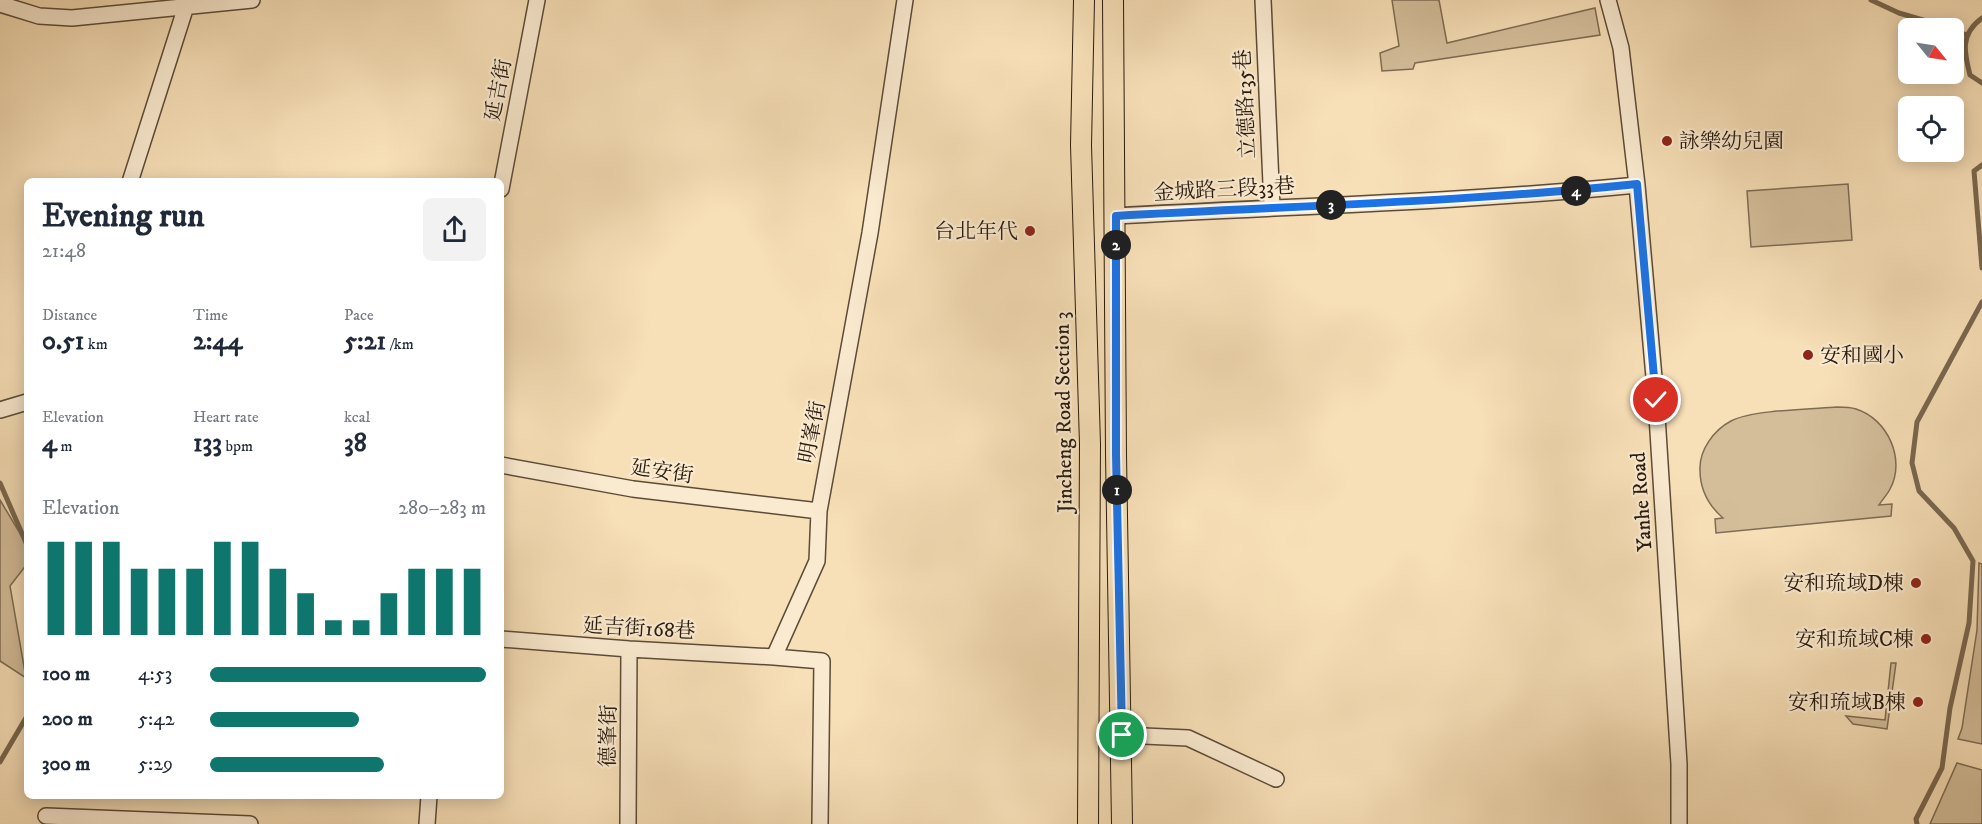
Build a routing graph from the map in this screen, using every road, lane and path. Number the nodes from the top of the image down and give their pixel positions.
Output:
1 (252, 0) edge
2 (537, 0) edge
3 (904, 0) edge
4 (1084, 0) edge
5 (1113, 0) edge
6 (1263, 0) edge
7 (1608, 0) edge
8 (187, 3) edge
9 (0, 4) edge
10 (131, 178) edge
11 (503, 178) edge
12 (1637, 184) junction
13 (1272, 207) junction
14 (1116, 216) junction
15 (24, 403) edge
16 (0, 410) edge
17 (504, 466) edge
18 (819, 511) junction
19 (504, 639) edge
20 (629, 649) junction
21 (774, 657) junction
22 (1122, 735) junction
23 (1276, 778) dead end
24 (429, 799) edge
25 (46, 816) dead end
26 (250, 824) edge
27 (427, 824) edge
28 (628, 824) edge
29 (820, 824) edge
30 (1088, 824) edge
31 (1122, 824) edge
32 (1679, 824) edge

1 - 8 street
2 - 11 street, 延吉街
3 - 18 street, 明峯街
4 - 30 main road, Jincheng Road Section 3
5 - 14 main road
6 - 13 street, 立德路135巷
7 - 12 street, Yanhe Road
8 - 9 street
8 - 10 street
12 - 13 street, 金城路三段33巷
12 - 32 street, Yanhe Road
13 - 14 street, 金城路三段33巷
14 - 22 main road
15 - 16 street
17 - 18 street, 延安街
18 - 21 street, 明峯街
19 - 20 street, 延吉街168巷
20 - 21 street, 延吉街168巷
20 - 28 street, 德峯街
21 - 29 street
22 - 23 street
22 - 31 main road
24 - 27 street
25 - 26 street

